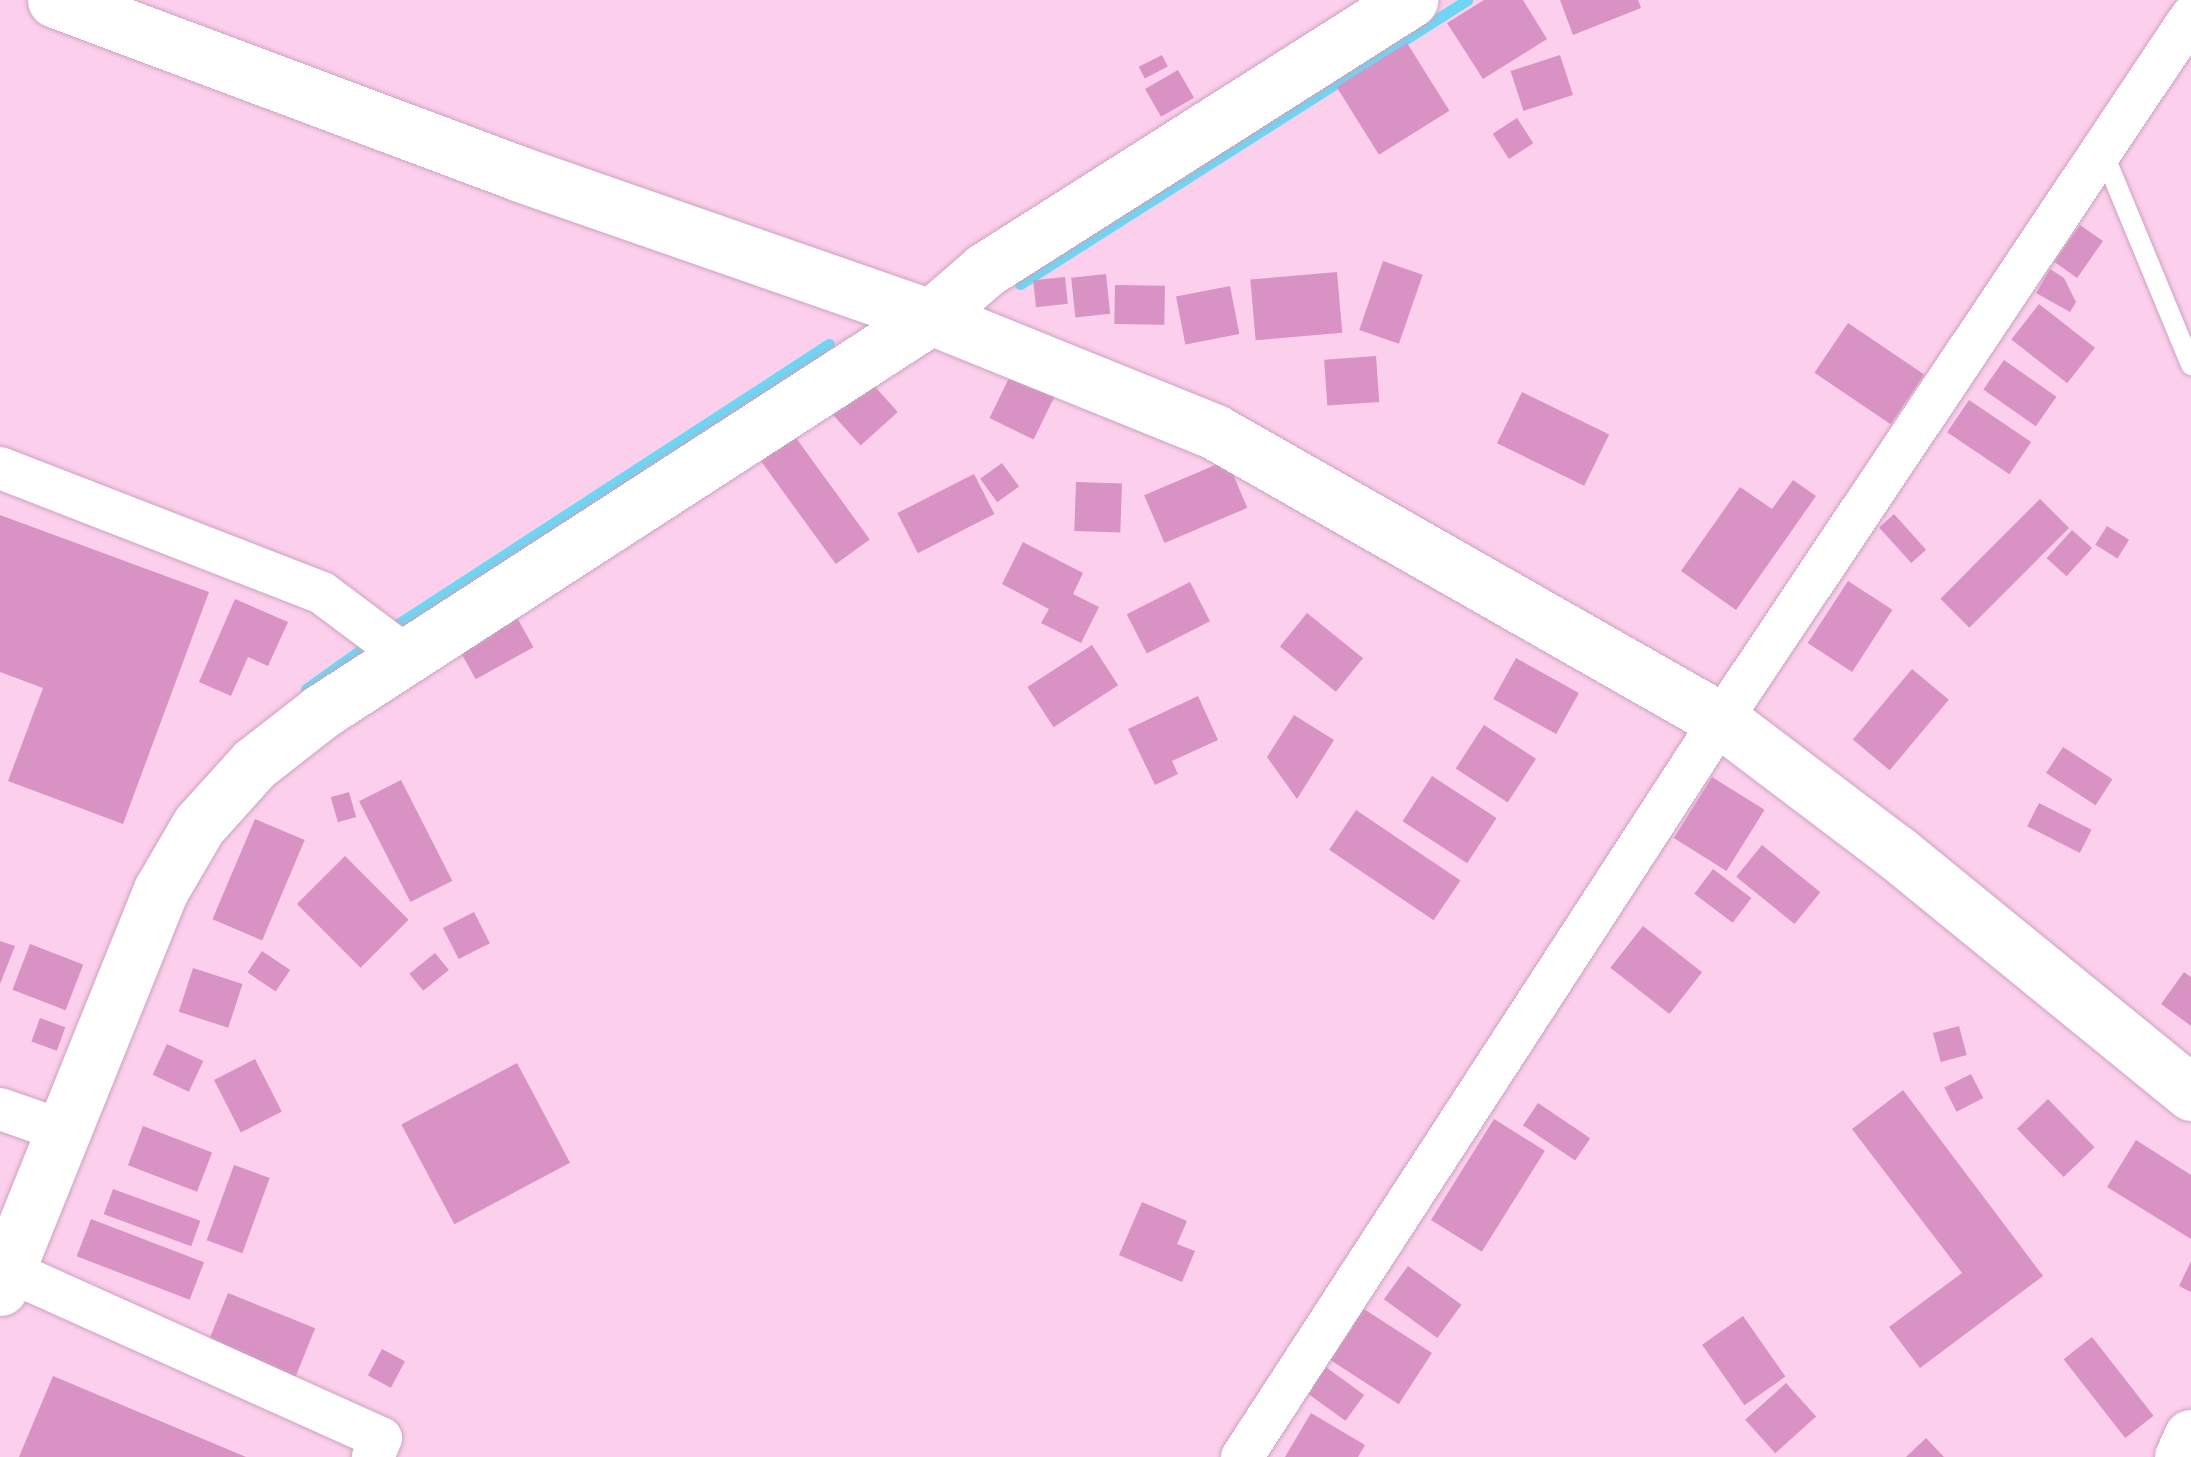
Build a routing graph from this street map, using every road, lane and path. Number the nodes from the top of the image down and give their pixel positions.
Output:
1 (55, 0) edge
2 (1410, 0) edge
3 (2191, 16) edge
4 (2102, 150) junction
5 (931, 317) junction
6 (2191, 365) edge
7 (0, 468) edge
8 (405, 655) junction
9 (1721, 720) junction
10 (2191, 1093) edge
11 (35, 1121) edge
12 (4, 1279) edge
13 (2191, 1437) edge
14 (373, 1457) edge
15 (1242, 1457) edge
16 (2182, 1457) edge

1 - 5 main road
2 - 5 main road
3 - 4 street
4 - 6 lane
4 - 9 street
5 - 8 main road
5 - 9 main road
7 - 8 street
8 - 11 main road
9 - 10 main road
9 - 15 street
11 - 12 main road
12 - 14 street
13 - 16 main road

